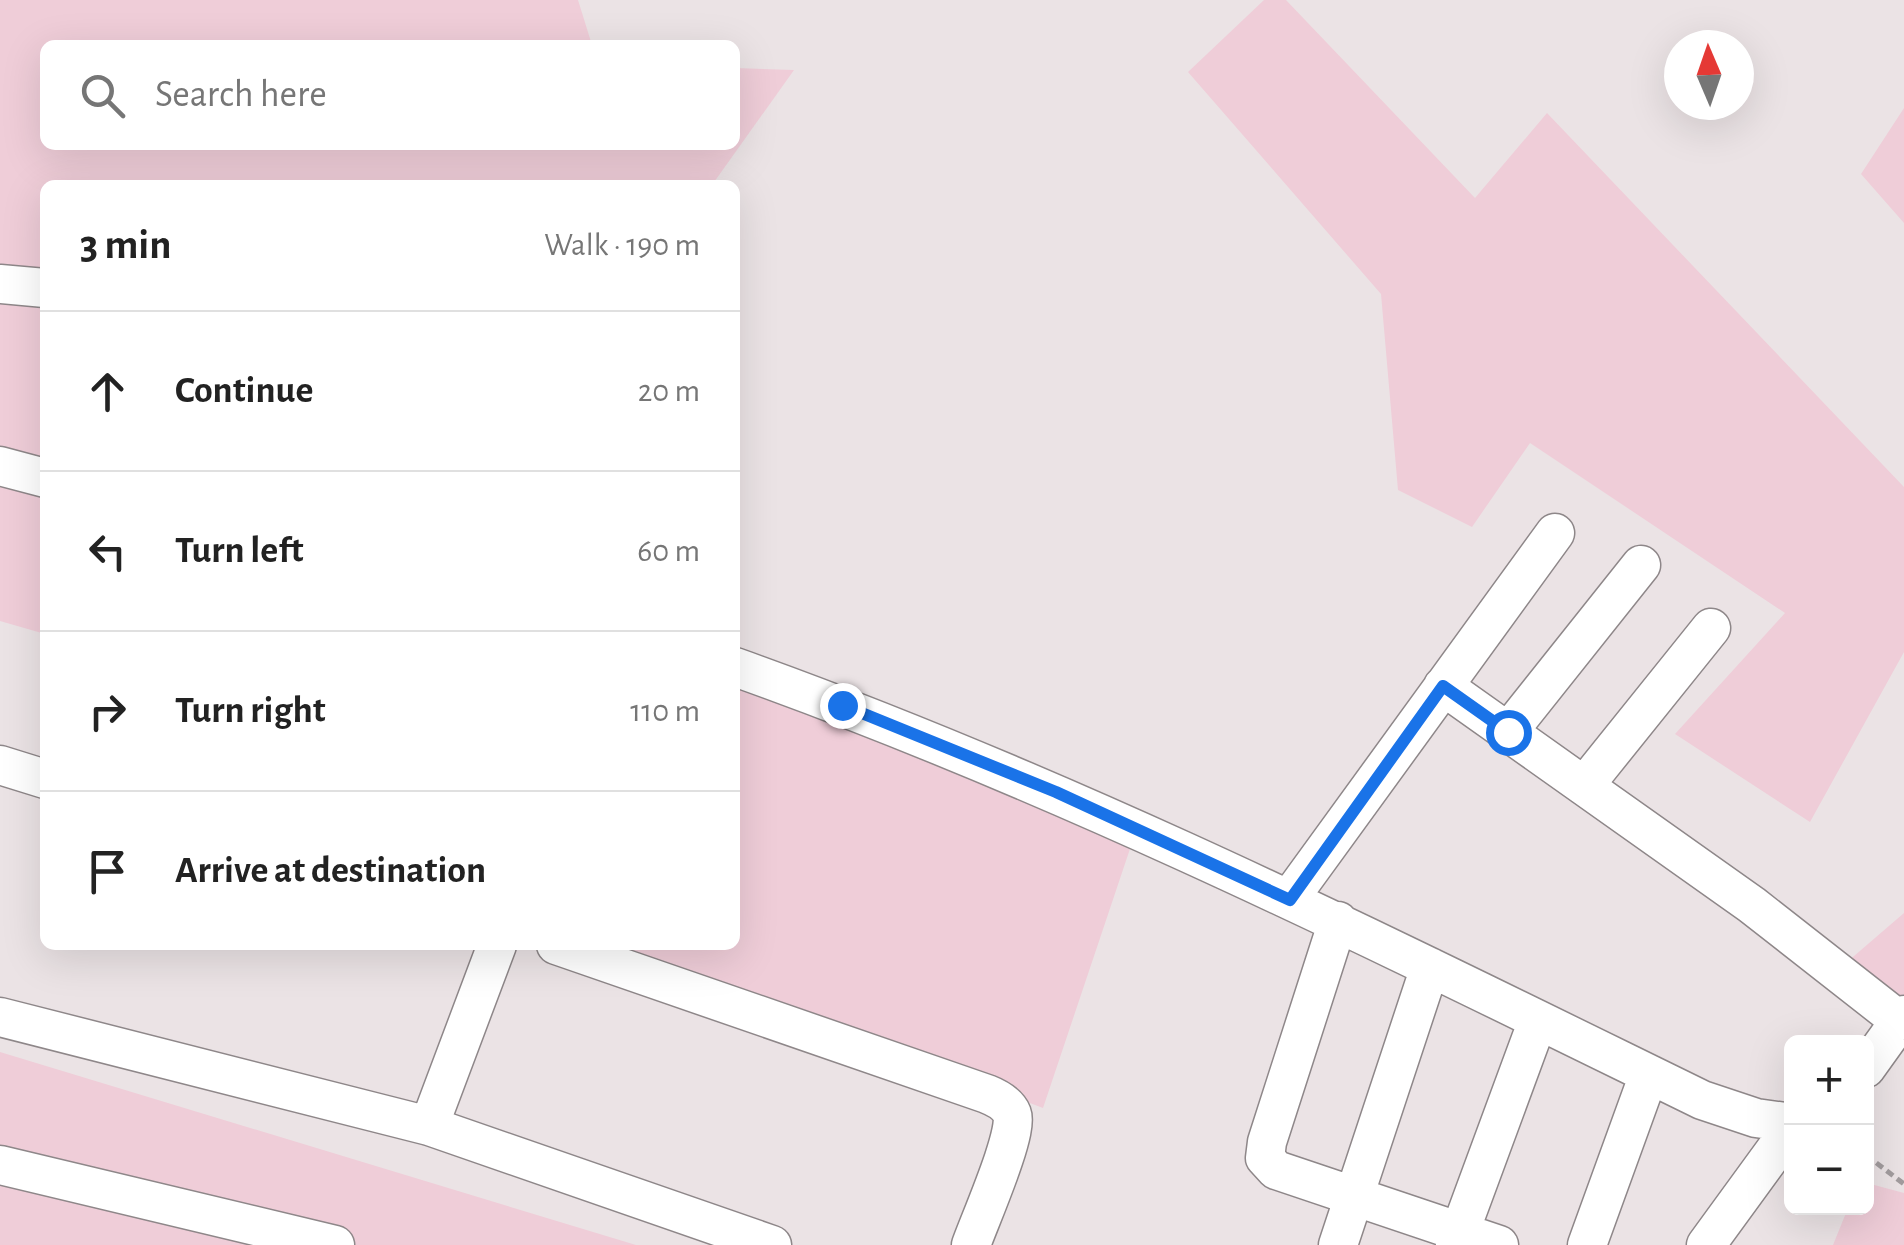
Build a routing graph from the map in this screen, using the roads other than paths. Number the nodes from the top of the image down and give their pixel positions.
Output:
1 (0, 284) edge
2 (40, 288) edge
3 (0, 466) edge
4 (40, 477) edge
5 (1555, 532) dead end
6 (1641, 565) dead end
7 (1711, 628) dead end
8 (740, 669) edge
9 (1443, 686) junction
10 (1508, 732) junction
11 (0, 765) edge
12 (40, 778) edge
13 (1584, 786) junction
14 (1290, 900) junction
15 (1338, 922) junction
16 (495, 950) edge
17 (570, 950) edge
18 (1430, 967) junction
19 (0, 1017) edge
20 (1902, 1018) edge
21 (1538, 1020) junction
22 (1874, 1057) edge
23 (1649, 1074) junction
24 (1788, 1125) edge
25 (429, 1126) junction
26 (1784, 1137) edge
27 (0, 1166) edge
28 (1354, 1196) junction
29 (1457, 1238) edge
30 (335, 1245) edge
31 (772, 1245) edge
32 (971, 1245) edge
33 (1338, 1245) edge
34 (1499, 1245) edge
35 (1587, 1245) edge
36 (1706, 1245) edge

1 - 2 street
3 - 4 street
5 - 9 street
6 - 10 street
7 - 13 street
8 - 14 street
9 - 10 street
9 - 14 street
10 - 13 street
11 - 12 street
13 - 20 street
14 - 15 street
15 - 18 street
15 - 28 street
16 - 25 street
17 - 32 street
18 - 21 street
18 - 28 street
19 - 25 street
20 - 22 street
21 - 23 street
21 - 29 street
23 - 24 street
23 - 35 street
25 - 31 street
26 - 36 street
27 - 30 street
28 - 29 street
28 - 33 street
29 - 34 street

